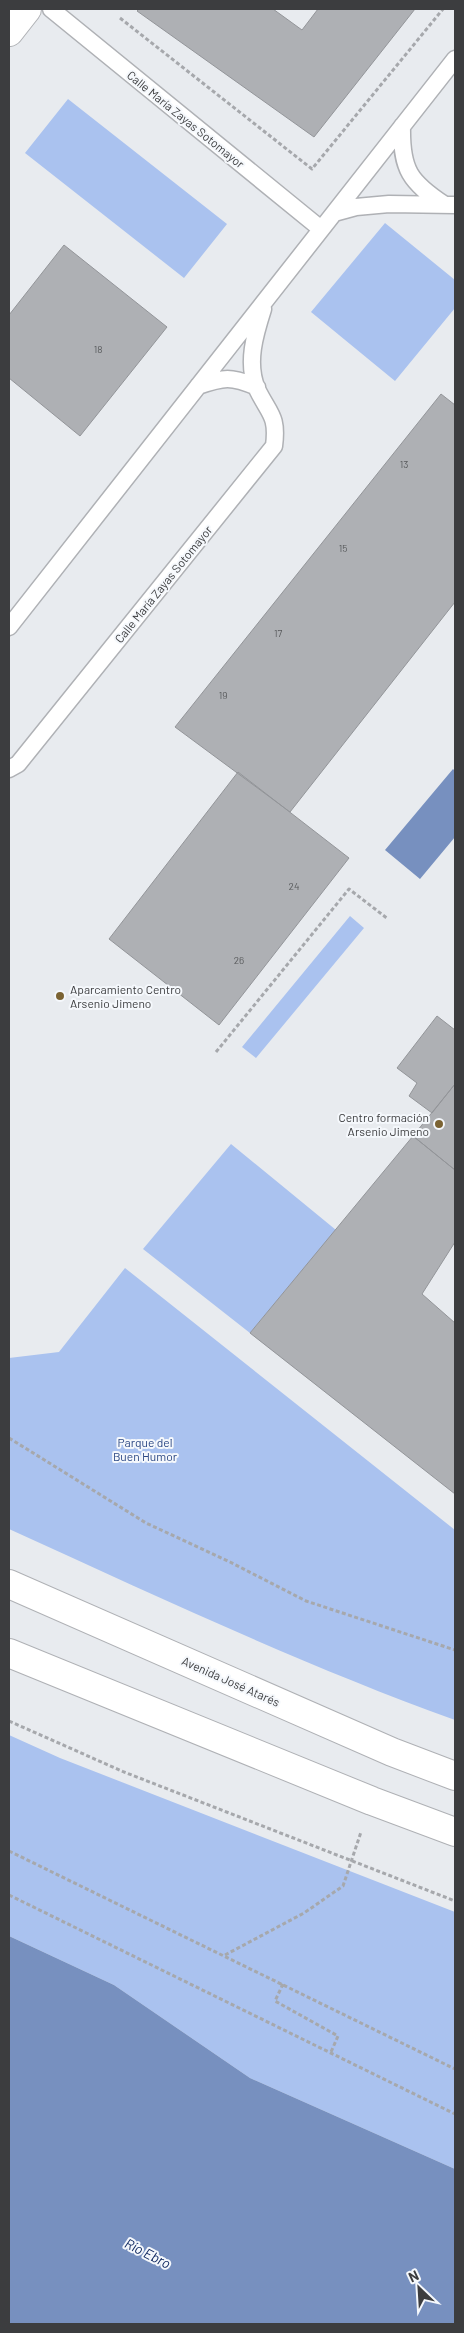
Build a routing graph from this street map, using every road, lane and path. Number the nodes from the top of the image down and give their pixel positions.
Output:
1 (27, 9) edge
2 (50, 9) edge
3 (443, 9) edge
4 (120, 18) dead end
5 (9, 32) edge
6 (455, 59) edge
7 (402, 126) junction
8 (451, 205) edge
9 (334, 213) junction
10 (321, 229) junction
11 (266, 300) junction
12 (198, 386) junction
13 (257, 387) junction
14 (9, 627) edge
15 (9, 769) edge
16 (388, 919) dead end
17 (216, 1052) dead end
18 (9, 1438) edge
19 (9, 1584) edge
20 (455, 1650) edge
21 (9, 1653) edge
22 (9, 1721) edge
23 (455, 1776) edge
24 (372, 1801) junction
25 (455, 1832) edge
26 (9, 1851) edge
27 (350, 1862) junction
28 (9, 1895) edge
29 (455, 1901) edge
30 (224, 1955) junction
31 (283, 1984) junction
32 (331, 2052) junction
33 (455, 2069) edge
34 (455, 2114) edge

1 - 5 main road
2 - 10 lane, Calle María Zayas Sotomayor
3 - 4 path
6 - 7 lane, Calle María Zayas Sotomayor
7 - 8 lane
7 - 9 lane, Calle María Zayas Sotomayor
8 - 9 lane
9 - 10 lane, Calle María Zayas Sotomayor
10 - 11 lane, Calle María Zayas Sotomayor
11 - 12 lane, Calle María Zayas Sotomayor
11 - 13 lane, Calle María Zayas Sotomayor
12 - 13 lane
12 - 14 lane, Calle María Zayas Sotomayor
13 - 15 lane, Calle María Zayas Sotomayor
16 - 17 path
18 - 20 path
19 - 23 main road, Avenida José Atarés
21 - 24 main road
22 - 27 path
24 - 25 main road
24 - 27 path
26 - 30 path
27 - 29 path
27 - 30 path
28 - 32 path
30 - 31 path
31 - 32 path
31 - 33 path
32 - 34 path

